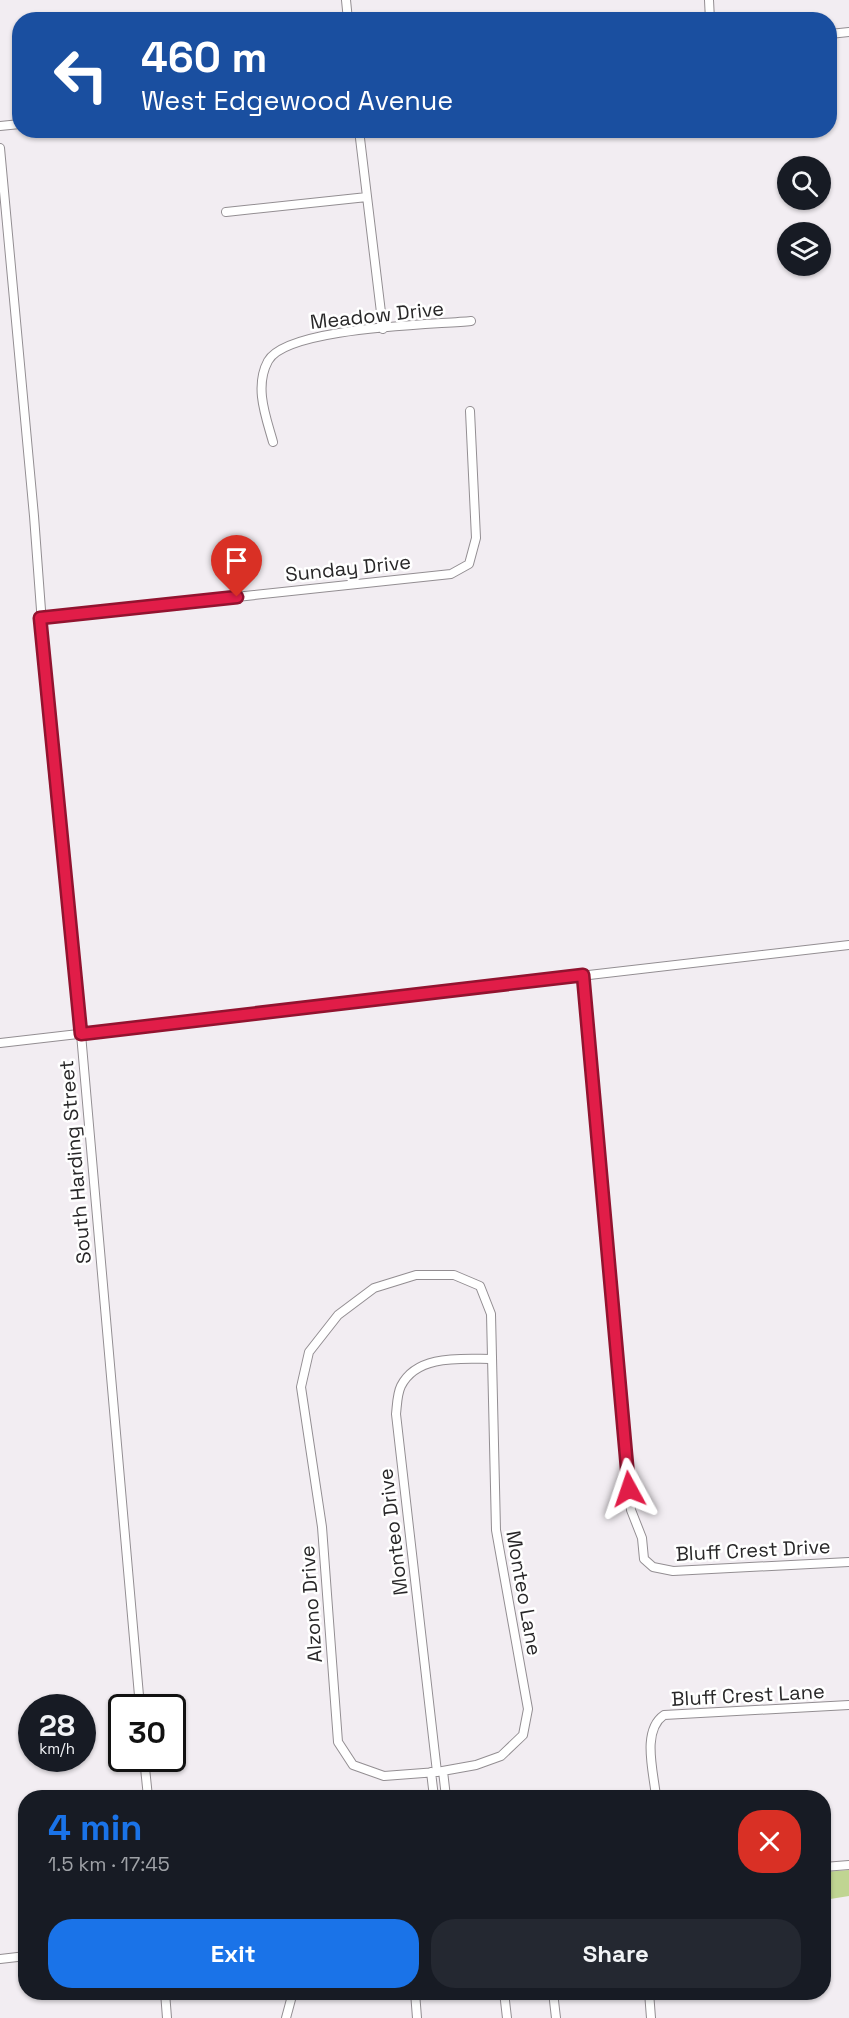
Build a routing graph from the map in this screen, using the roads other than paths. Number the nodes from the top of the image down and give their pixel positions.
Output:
1 (360, 138) edge
2 (0, 148) edge
3 (367, 197) junction
4 (226, 212) dead end
5 (471, 321) dead end
6 (383, 329) junction
7 (470, 411) dead end
8 (273, 442) dead end
9 (40, 618) junction
10 (849, 945) edge
11 (583, 975) junction
12 (81, 1034) junction
13 (0, 1043) edge
14 (309, 1352) joint
15 (491, 1359) junction
16 (849, 1562) edge
17 (139, 1694) edge
18 (849, 1705) edge
19 (145, 1772) edge
20 (437, 1772) junction
21 (147, 1790) edge
22 (435, 1790) edge
23 (443, 1790) edge
24 (655, 1790) edge
25 (849, 1865) edge
26 (831, 1867) edge
27 (18, 1957) edge
28 (0, 1959) edge
29 (166, 2000) edge
30 (291, 2000) edge
31 (416, 2000) edge
32 (505, 2000) edge
33 (555, 2000) edge
34 (650, 2000) edge
35 (167, 2018) edge
36 (285, 2018) edge
37 (417, 2018) edge
38 (507, 2018) edge
39 (556, 2018) edge
40 (651, 2018) edge

1 - 3 street
2 - 9 street, South Harding Street
3 - 4 street
3 - 6 street
5 - 6 street, Meadow Drive
6 - 8 street, Meadow Drive
7 - 9 street, Sunday Drive
9 - 12 street, South Harding Street
10 - 11 street
11 - 12 street
11 - 16 street, Bluff Crest Drive
12 - 13 street
12 - 17 street, South Harding Street
14 - 15 street, Monteo Lane
14 - 20 street, Alzono Drive
15 - 20 street, Monteo Lane
15 - 20 street, Monteo Drive
18 - 24 street, Bluff Crest Lane
19 - 21 street
20 - 22 street, Monteo Drive
20 - 23 street, Monteo Drive
25 - 26 street
27 - 28 street
29 - 35 street
30 - 36 street
31 - 37 street
32 - 38 street
33 - 39 street
34 - 40 street

